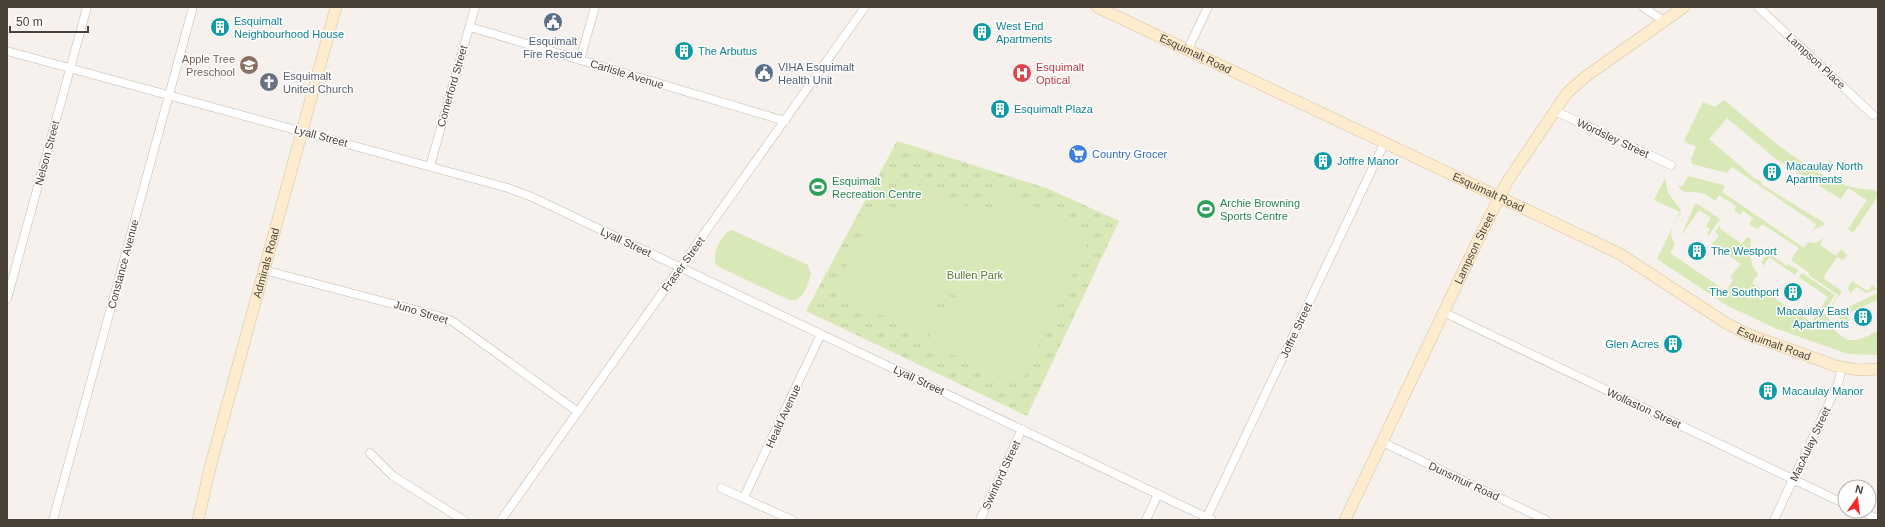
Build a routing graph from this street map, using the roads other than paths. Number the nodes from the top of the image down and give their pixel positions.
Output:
1 (87, 7) edge
2 (193, 7) edge
3 (336, 7) edge
4 (475, 7) edge
5 (595, 7) edge
6 (866, 7) edge
7 (1097, 7) edge
8 (1208, 7) edge
9 (1643, 7) edge
10 (1684, 7) edge
11 (1758, 7) edge
12 (1664, 21) junction
13 (470, 27) junction
14 (1188, 49) junction
15 (7, 50) edge
16 (580, 60) junction
17 (70, 68) junction
18 (170, 95) junction
19 (1555, 111) junction
20 (1873, 115) dead end
21 (784, 121) junction
22 (302, 131) junction
23 (1385, 142) junction
24 (430, 166) junction
25 (1671, 166) dead end
26 (1500, 196) junction
27 (681, 268) junction
28 (264, 270) junction
29 (7, 299) edge
30 (1443, 312) junction
31 (821, 334) junction
32 (1842, 367) junction
33 (1878, 369) edge
34 (578, 412) junction
35 (1022, 429) junction
36 (1382, 442) junction
37 (370, 453) dead end
38 (1793, 479) junction
39 (720, 488) dead end
40 (1158, 494) junction
41 (744, 497) junction
42 (1837, 500) edge
43 (1210, 519) edge
44 (53, 520) edge
45 (198, 520) edge
46 (463, 520) edge
47 (501, 520) edge
48 (792, 520) edge
49 (980, 520) edge
50 (1146, 520) edge
51 (1345, 520) edge
52 (1546, 520) edge
53 (1774, 520) edge

1 - 17 street, Nelson Street
2 - 18 street, Constance Avenue
3 - 22 main road, Admirals Road
4 - 13 street, Comerford Street
5 - 16 street
6 - 21 street, Fraser Street
7 - 14 main road, Esquimalt Road
8 - 14 street
9 - 12 street
10 - 12 main road, Lampson Street
11 - 20 street, Lampson Place
12 - 19 main road, Lampson Street
13 - 16 street, Carlisle Avenue
13 - 24 street, Comerford Street
14 - 23 main road, Esquimalt Road
15 - 17 street, Lyall Street
16 - 21 street, Carlisle Avenue
17 - 18 street, Lyall Street
17 - 29 street, Nelson Street
18 - 22 street, Lyall Street
18 - 44 street, Constance Avenue
19 - 25 street, Wordsley Street
19 - 26 main road, Lampson Street
21 - 27 street, Fraser Street
22 - 24 street, Lyall Street
22 - 28 main road, Admirals Road
23 - 26 main road, Esquimalt Road
23 - 43 street, Joffre Street
24 - 27 street, Lyall Street
26 - 30 main road, Lampson Street
26 - 32 main road, Esquimalt Road
27 - 31 street, Lyall Street
27 - 34 street, Fraser Street
28 - 34 street, Juno Street
28 - 45 main road, Admirals Road
30 - 36 main road, Lampson Street
30 - 38 street, Wollaston Street
31 - 35 street, Lyall Street
31 - 41 street, Heald Avenue
32 - 33 main road, Esquimalt Road
32 - 38 street, MacAulay Street
34 - 47 street, Fraser Street
35 - 40 street, Lyall Street
35 - 49 street, Swinford Street
36 - 51 main road, Lampson Street
36 - 52 street, Dunsmuir Road
37 - 46 street
38 - 42 street, Wollaston Street
38 - 53 street, MacAulay Street
39 - 41 street
40 - 43 street, Lyall Street
40 - 50 street
41 - 48 street

